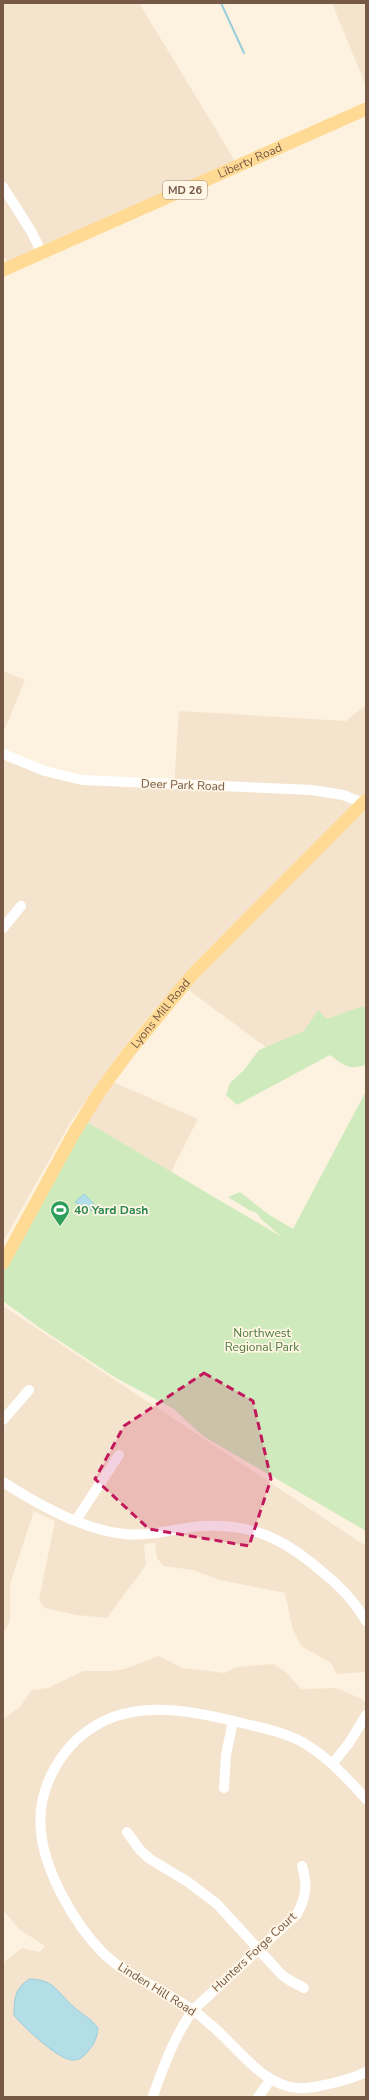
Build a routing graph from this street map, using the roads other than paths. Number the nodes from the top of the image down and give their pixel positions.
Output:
1 (366, 109) edge
2 (3, 187) edge
3 (42, 253) junction
4 (3, 270) edge
5 (3, 754) edge
6 (365, 802) edge
7 (21, 906) dead end
8 (3, 928) edge
9 (3, 1263) edge
10 (29, 1390) dead end
11 (3, 1420) edge
12 (119, 1455) dead end
13 (3, 1484) edge
14 (76, 1520) junction
15 (366, 1621) edge
16 (366, 1715) edge
17 (233, 1721) junction
18 (333, 1763) junction
19 (224, 1788) dead end
20 (366, 1799) edge
21 (127, 1832) dead end
22 (302, 1866) dead end
23 (259, 1949) junction
24 (304, 1988) dead end
25 (193, 2010) junction
26 (366, 2072) edge
27 (271, 2079) junction
28 (153, 2096) dead end
29 (258, 2097) edge

1 - 3 main road, Liberty Road / MD 26
2 - 3 street
3 - 4 main road, Liberty Road / MD 26
5 - 6 street, Deer Park Road
6 - 9 main road, Lyons Mill Road
7 - 8 street
10 - 11 street
12 - 14 street
13 - 14 street
14 - 15 street
16 - 18 street
17 - 18 street, Linden Hill Road
17 - 19 street
17 - 25 street, Linden Hill Road
18 - 20 street, Linden Hill Road
21 - 23 street
22 - 23 street, Hunters Forge Court
23 - 24 street
23 - 25 street, Hunters Forge Court
25 - 27 street, Linden Hill Road
25 - 28 street, Hunters Forge Court
26 - 27 street, Linden Hill Road
27 - 29 street

